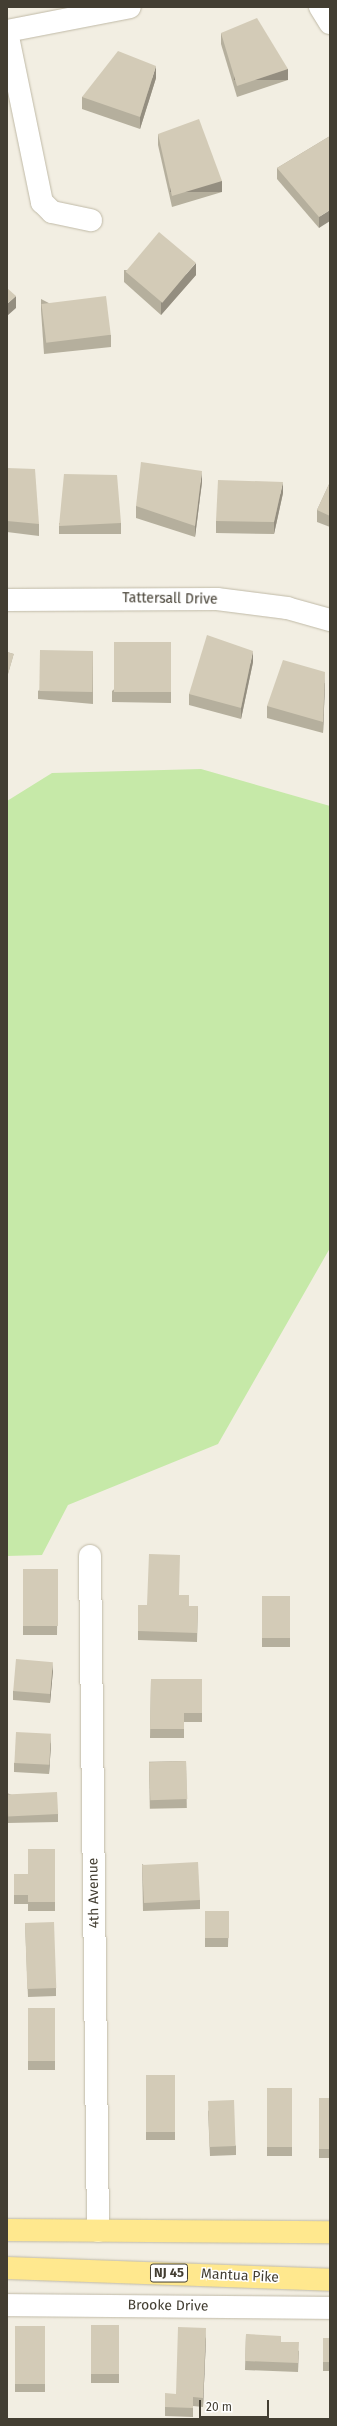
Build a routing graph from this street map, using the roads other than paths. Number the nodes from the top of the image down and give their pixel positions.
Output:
1 (130, 7) edge
2 (320, 7) edge
3 (330, 23) edge
4 (7, 31) edge
5 (91, 220) dead end
6 (7, 600) edge
7 (330, 620) edge
8 (90, 1556) dead end
9 (7, 2230) edge
10 (98, 2231) junction
11 (330, 2232) edge
12 (7, 2268) edge
13 (330, 2280) edge
14 (7, 2305) edge
15 (330, 2308) edge

1 - 4 street
2 - 3 street
4 - 5 street
6 - 7 street, Tattersall Drive
8 - 10 street, 4th Avenue
9 - 10 main road
10 - 11 main road
12 - 13 main road, Mantua Pike / NJ 45
14 - 15 street, Brooke Drive

